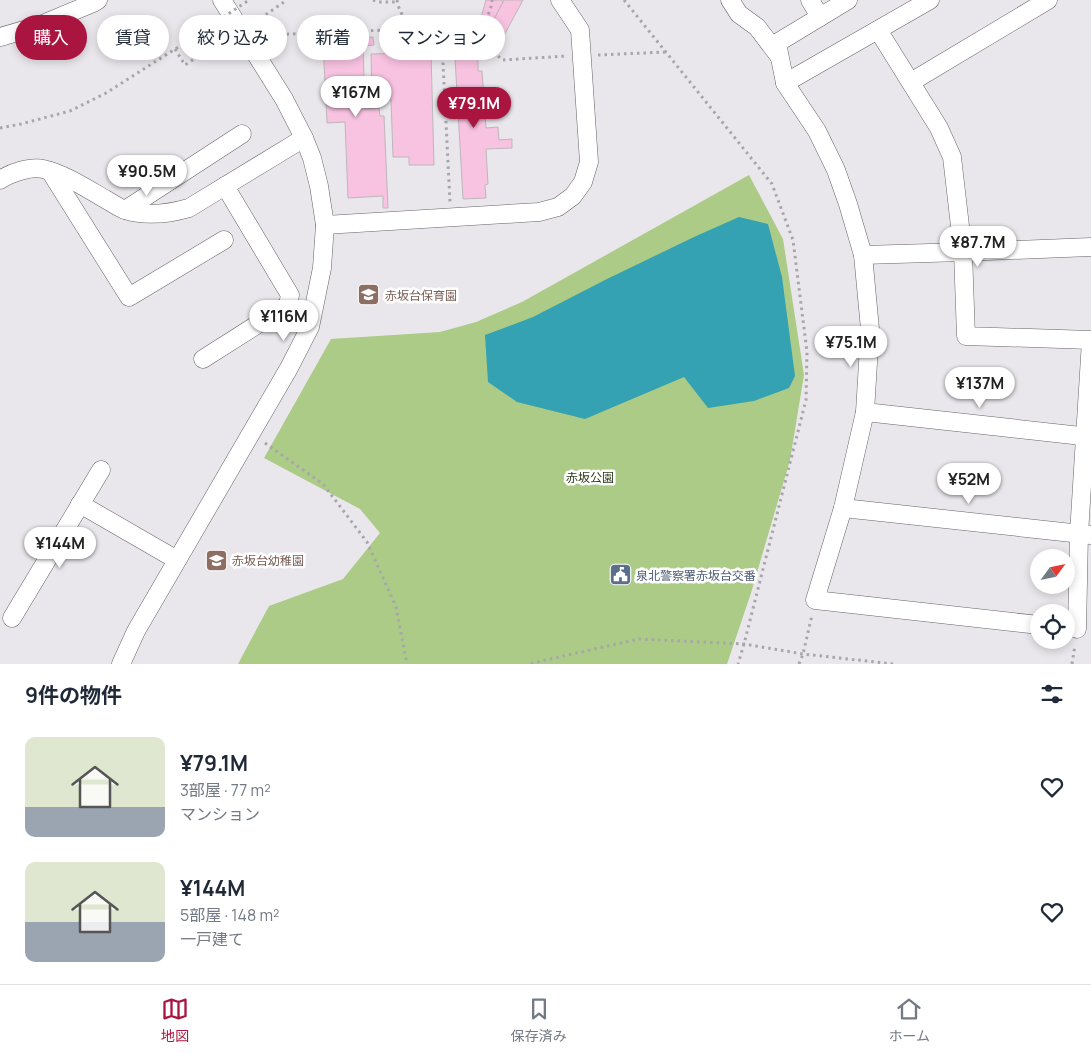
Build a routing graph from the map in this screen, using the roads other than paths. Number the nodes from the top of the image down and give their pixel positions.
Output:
1 (98, 0) edge
2 (222, 0) edge
3 (560, 0) edge
4 (730, 0) edge
5 (810, 0) edge
6 (848, 0) edge
7 (930, 0) edge
8 (1048, 0) edge
9 (820, 17) junction
10 (878, 30) junction
11 (0, 36) edge
12 (779, 56) junction
13 (910, 82) junction
14 (785, 83) junction
15 (242, 134) dead end
16 (304, 138) junction
17 (50, 171) junction
18 (0, 180) edge
19 (225, 186) junction
20 (125, 210) junction
21 (325, 225) junction
22 (224, 240) dead end
23 (1091, 247) edge
24 (963, 252) junction
25 (863, 255) junction
26 (1091, 340) edge
27 (202, 358) dead end
28 (865, 412) junction
29 (1088, 437) edge
30 (101, 470) dead end
31 (80, 504) junction
32 (843, 508) junction
33 (1085, 535) edge
34 (177, 560) junction
35 (12, 618) dead end
36 (1030, 624) edge
37 (1078, 629) edge
38 (121, 664) edge

1 - 11 street
2 - 16 street
3 - 21 street
4 - 12 street
5 - 9 street
6 - 9 street
7 - 10 street
8 - 13 street
9 - 12 street
10 - 13 street
10 - 14 street
12 - 14 street
13 - 24 street
14 - 25 street
15 - 20 street
16 - 19 street
16 - 21 street
17 - 18 street
17 - 20 street
17 - 22 street
19 - 20 street
19 - 27 street
21 - 34 street
23 - 24 street
24 - 25 street
24 - 26 street
25 - 28 street
26 - 29 street
28 - 29 street
28 - 32 street
29 - 33 street
30 - 31 street
31 - 34 street
31 - 35 street
32 - 33 street
32 - 36 street
33 - 37 street
34 - 38 street

